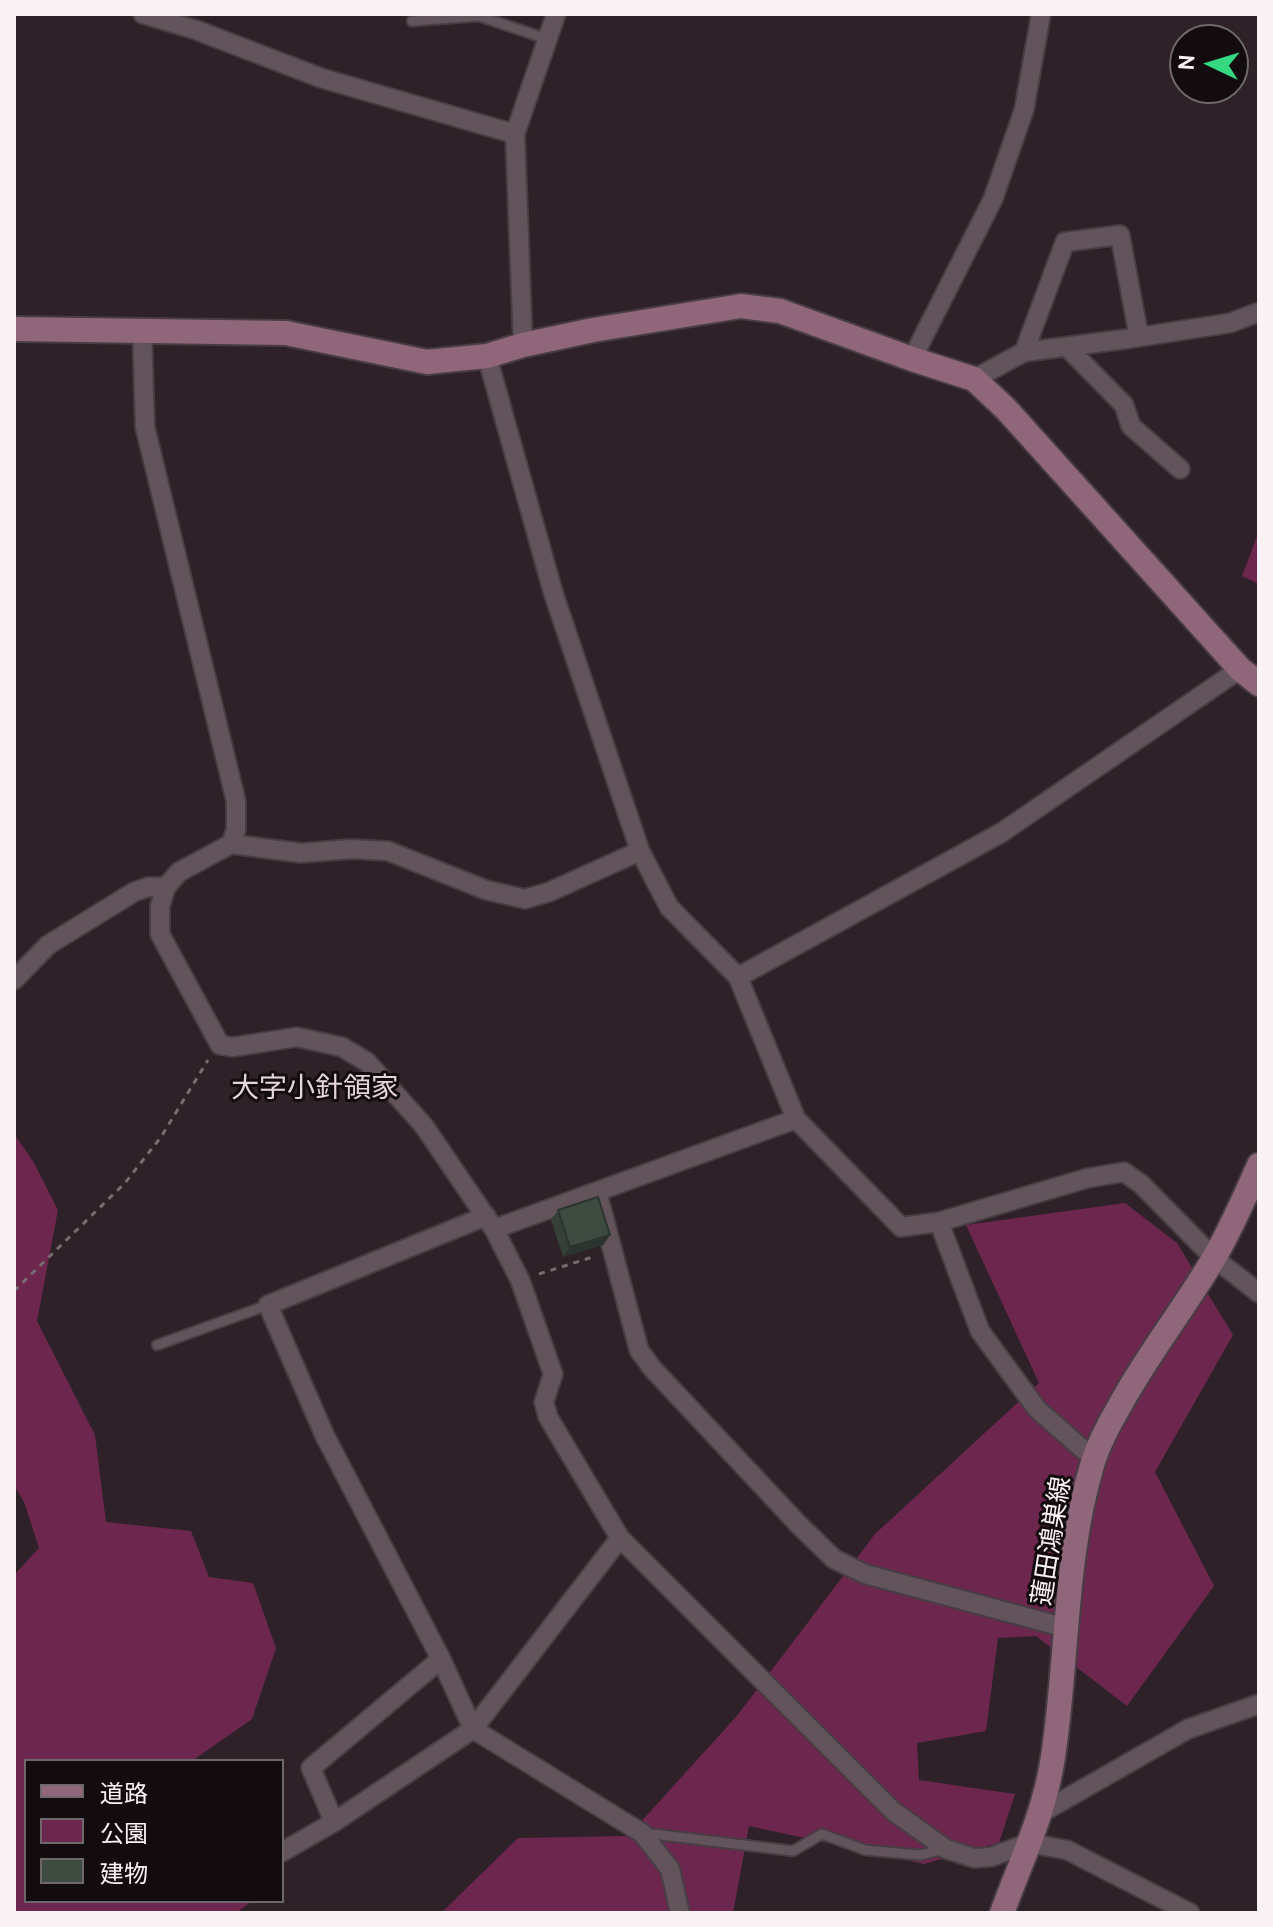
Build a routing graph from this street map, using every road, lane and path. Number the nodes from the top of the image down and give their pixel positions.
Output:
1 (143, 14) edge
2 (556, 14) edge
3 (1041, 14) edge
4 (429, 17) edge
5 (412, 21) dead end
6 (547, 39) junction
7 (515, 134) junction
8 (1259, 312) edge
9 (14, 329) edge
10 (142, 330) junction
11 (1139, 337) junction
12 (523, 345) junction
13 (1067, 347) junction
14 (1024, 352) junction
15 (487, 356) junction
16 (912, 359) junction
17 (974, 379) junction
18 (1180, 469) dead end
19 (1240, 669) junction
20 (1259, 684) edge
21 (231, 844) junction
22 (640, 851) junction
23 (166, 887) junction
24 (738, 977) junction
25 (14, 980) edge
26 (220, 1045) junction
27 (796, 1119) junction
28 (1259, 1165) edge
29 (597, 1192) junction
30 (490, 1222) junction
31 (939, 1222) junction
32 (613, 1250) junction
33 (1214, 1258) junction
34 (520, 1280) junction
35 (14, 1291) edge
36 (1259, 1293) edge
37 (268, 1305) junction
38 (157, 1345) dead end
39 (1094, 1459) junction
40 (620, 1538) junction
41 (1067, 1628) junction
42 (441, 1659) junction
43 (1259, 1704) edge
44 (473, 1729) junction
45 (1041, 1813) junction
46 (334, 1822) junction
47 (642, 1833) junction
48 (1029, 1843) junction
49 (946, 1849) junction
50 (284, 1851) edge
51 (680, 1913) edge
52 (1002, 1913) edge
53 (1190, 1913) edge

1 - 7 street
2 - 6 street
3 - 16 street
4 - 5 lane
4 - 6 lane
6 - 7 street
7 - 12 street
8 - 11 street
9 - 10 street
10 - 15 street
10 - 21 street
11 - 13 street
11 - 14 street
12 - 15 street
12 - 16 street
13 - 14 street
13 - 18 street
14 - 17 street
15 - 22 street
16 - 17 street
17 - 19 street
19 - 20 street
19 - 24 street
21 - 22 street
21 - 23 street
22 - 24 street
23 - 25 street
23 - 26 street
24 - 27 street
26 - 30 street
26 - 35 path
27 - 29 street
27 - 31 street
28 - 33 street, 蓮田鴻巣線
29 - 30 street
29 - 32 street
30 - 34 street
30 - 37 street
31 - 33 street
31 - 39 street
32 - 34 path
32 - 41 street
33 - 36 street
33 - 39 street, 蓮田鴻巣線
34 - 40 street
37 - 38 lane
37 - 42 street
39 - 41 street, 蓮田鴻巣線
40 - 44 street
40 - 49 street
41 - 45 street, 蓮田鴻巣線
42 - 44 street
42 - 46 street
43 - 45 street
44 - 46 street
44 - 47 street
45 - 48 street, 蓮田鴻巣線
46 - 50 street
47 - 49 lane
47 - 51 street
48 - 49 street
48 - 52 street, 蓮田鴻巣線
48 - 53 street

